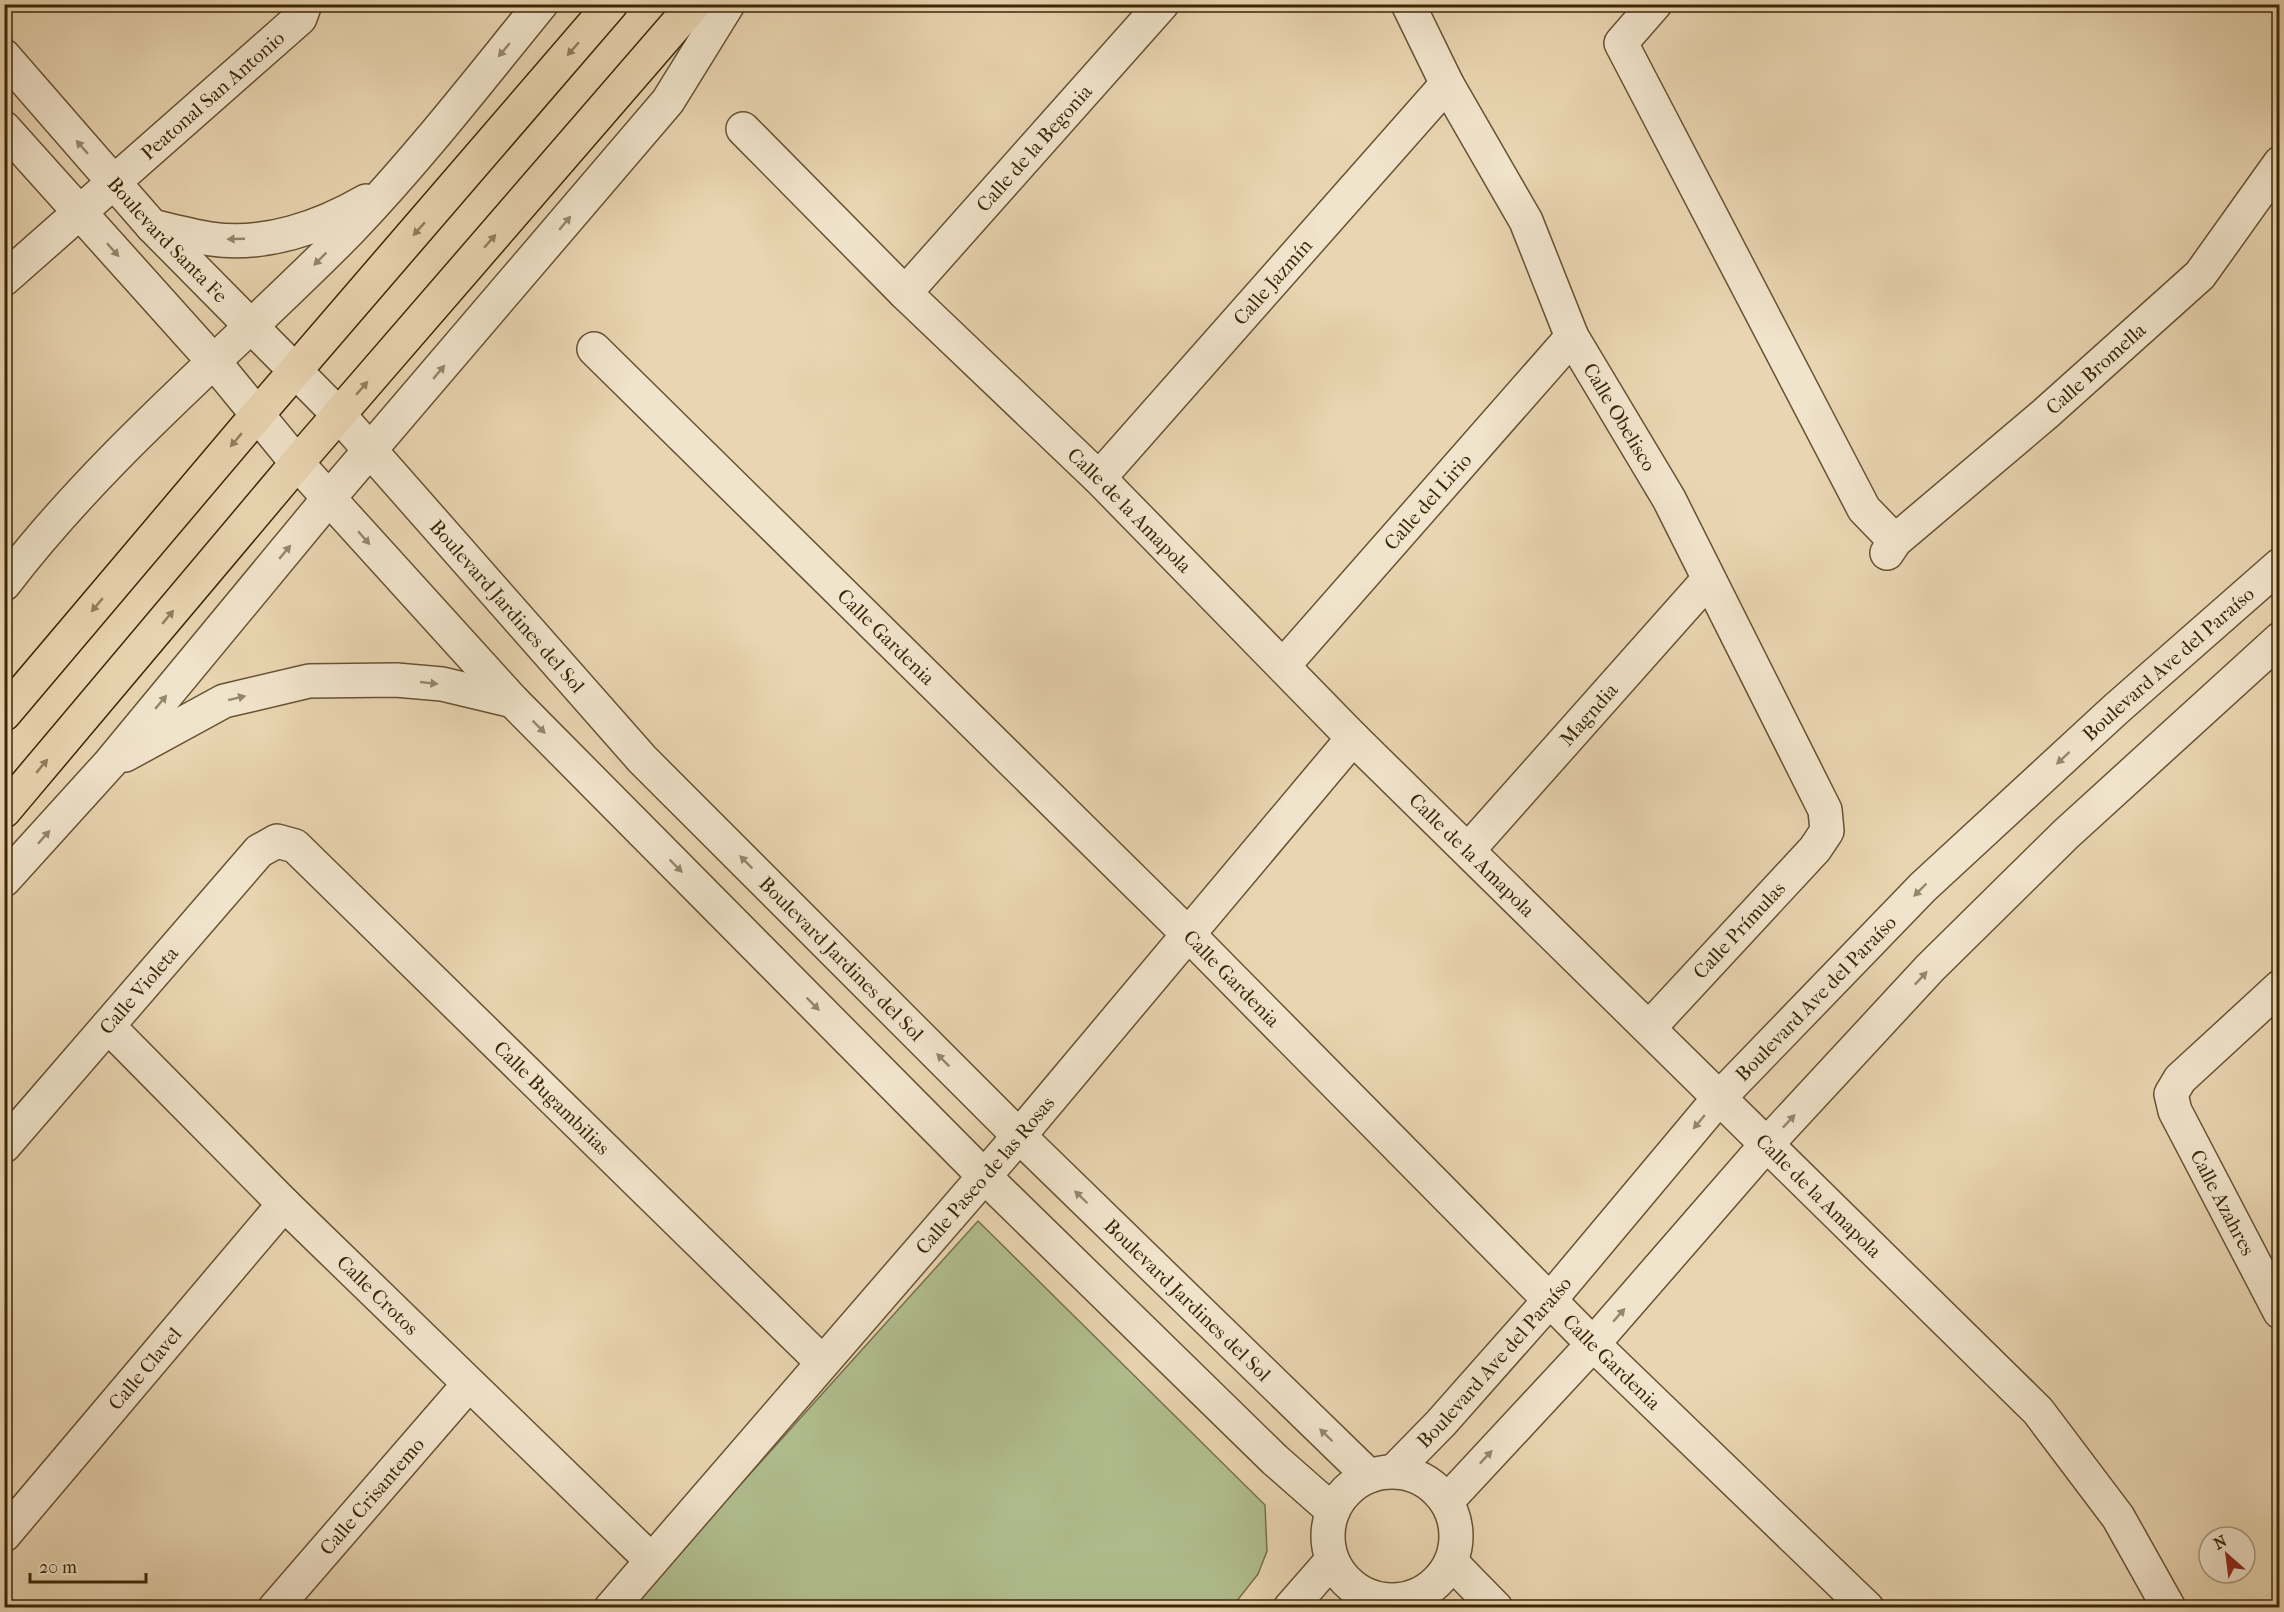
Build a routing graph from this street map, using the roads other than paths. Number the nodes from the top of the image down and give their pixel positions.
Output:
1 (305, 4) edge
2 (541, 4) edge
3 (611, 4) edge
4 (694, 4) edge
5 (728, 4) edge
6 (1162, 4) edge
7 (1408, 4) edge
8 (1655, 4) edge
9 (4, 56) edge
10 (1447, 84) junction
11 (4, 128) edge
12 (743, 129) dead end
13 (2280, 162) edge
14 (114, 183) junction
15 (389, 188) junction
16 (79, 212) junction
17 (152, 226) junction
18 (4, 279) edge
19 (905, 293) junction
20 (251, 327) junction
21 (1572, 337) junction
22 (594, 349) dead end
23 (215, 363) junction
24 (296, 372) junction
25 (257, 415) junction
26 (339, 415) junction
27 (372, 452) junction
28 (297, 463) junction
29 (1099, 478) junction
30 (329, 498) junction
31 (2280, 565) edge
32 (1708, 580) junction
33 (4, 584) edge
34 (2280, 639) edge
35 (1283, 666) junction
36 (513, 701) junction
37 (4, 714) edge
38 (1353, 738) junction
39 (110, 763) junction
40 (4, 811) edge
41 (1827, 831) joint
42 (277, 841) joint
43 (1468, 849) junction
44 (4, 880) edge
45 (1189, 935) junction
46 (2280, 987) edge
47 (108, 1026) junction
48 (1649, 1028) junction
49 (1719, 1098) junction
50 (1019, 1136) junction
51 (1766, 1145) junction
52 (4, 1146) edge
53 (984, 1176) junction
54 (284, 1204) junction
55 (1549, 1301) junction
56 (2280, 1312) edge
57 (1593, 1344) junction
58 (822, 1362) junction
59 (469, 1384) junction
60 (1381, 1474) junction
61 (1447, 1501) junction
62 (1333, 1511) junction
63 (4, 1535) edge
64 (651, 1560) junction
65 (1332, 1560) junction
66 (1451, 1562) junction
67 (1400, 1603) edge
68 (275, 1608) edge
69 (611, 1608) edge
70 (1290, 1608) edge
71 (1496, 1608) edge
72 (1867, 1608) edge
73 (2169, 1608) edge

1 - 14 street, Peatonal San Antonio
2 -> 15 street
3 -> 24 main road
26 -> 4 main road
27 -> 5 street
6 - 19 street, Calle de la Begonia
7 - 10 street, Calle Obelisco
8 - 13 street, Calle Bromella
14 -> 9 street, Boulevard Santa Fe
10 - 21 street, Calle Obelisco
10 - 29 street, Calle Jazmín
11 - 16 street
12 - 19 street, Calle de la Amapola
14 - 16 street, Peatonal San Antonio
14 - 17 street, Boulevard Santa Fe
15 -> 17 street
15 -> 20 street
16 - 18 street, Peatonal San Antonio
16 -> 23 street
17 - 20 street, Boulevard Santa Fe
19 - 29 street, Calle de la Amapola
20 - 23 street
20 - 24 street, Boulevard Santa Fe
21 - 32 street, Calle Obelisco
21 - 35 street, Calle del Lirio
22 - 45 street, Calle Gardenia
23 - 25 street
23 - 33 street
24 - 25 main road
24 - 26 street, Boulevard Santa Fe
25 - 28 street
25 -> 37 main road
26 - 27 street, Boulevard Jardines del Sol
26 - 28 main road
27 - 30 street
50 -> 27 street, Boulevard Jardines del Sol
28 - 30 street
40 -> 28 main road
29 - 35 street, Calle de la Amapola
30 -> 36 street
39 -> 30 street
31 -> 49 street, Boulevard Ave del Paraíso
32 - 41 street, Calle Obelisco
32 - 43 street, Magndia
51 -> 34 street
35 - 38 street, Calle de la Amapola
39 -> 36 street
36 -> 53 street
38 - 43 street, Calle de la Amapola
38 - 45 street, Calle Paseo de las Rosas
44 -> 39 street
41 - 48 street, Calle Prímulas
42 - 47 street, Calle Violeta
42 - 58 street, Calle Bugambilias
43 - 48 street, Calle de la Amapola
45 - 50 street, Calle Paseo de las Rosas
45 - 55 street, Calle Gardenia
46 - 56 street, Calle Azahres
47 - 52 street, Calle Violeta
47 - 54 street, Calle Crotos
48 - 49 street, Calle de la Amapola
49 - 51 street, Calle de la Amapola
49 -> 55 street, Boulevard Ave del Paraíso
50 - 53 street, Calle Paseo de las Rosas
60 -> 50 street, Boulevard Jardines del Sol
57 -> 51 street
51 - 73 street, Calle de la Amapola
53 - 58 street, Calle Paseo de las Rosas
53 - 62 street
54 - 59 street, Calle Crotos
54 - 63 street, Calle Clavel
55 - 57 street, Calle Gardenia
55 - 60 street, Boulevard Ave del Paraíso
61 -> 57 street
57 - 72 street, Calle Gardenia
58 - 64 street, Calle Paseo de las Rosas
59 - 64 street, Calle Crotos
59 - 68 street, Calle Crisantemo
60 - 61 street
60 - 62 street
61 - 66 street
62 - 65 street
64 - 69 street, Calle Paseo de las Rosas
65 - 67 street
65 - 70 street
66 - 67 street
66 - 71 street

